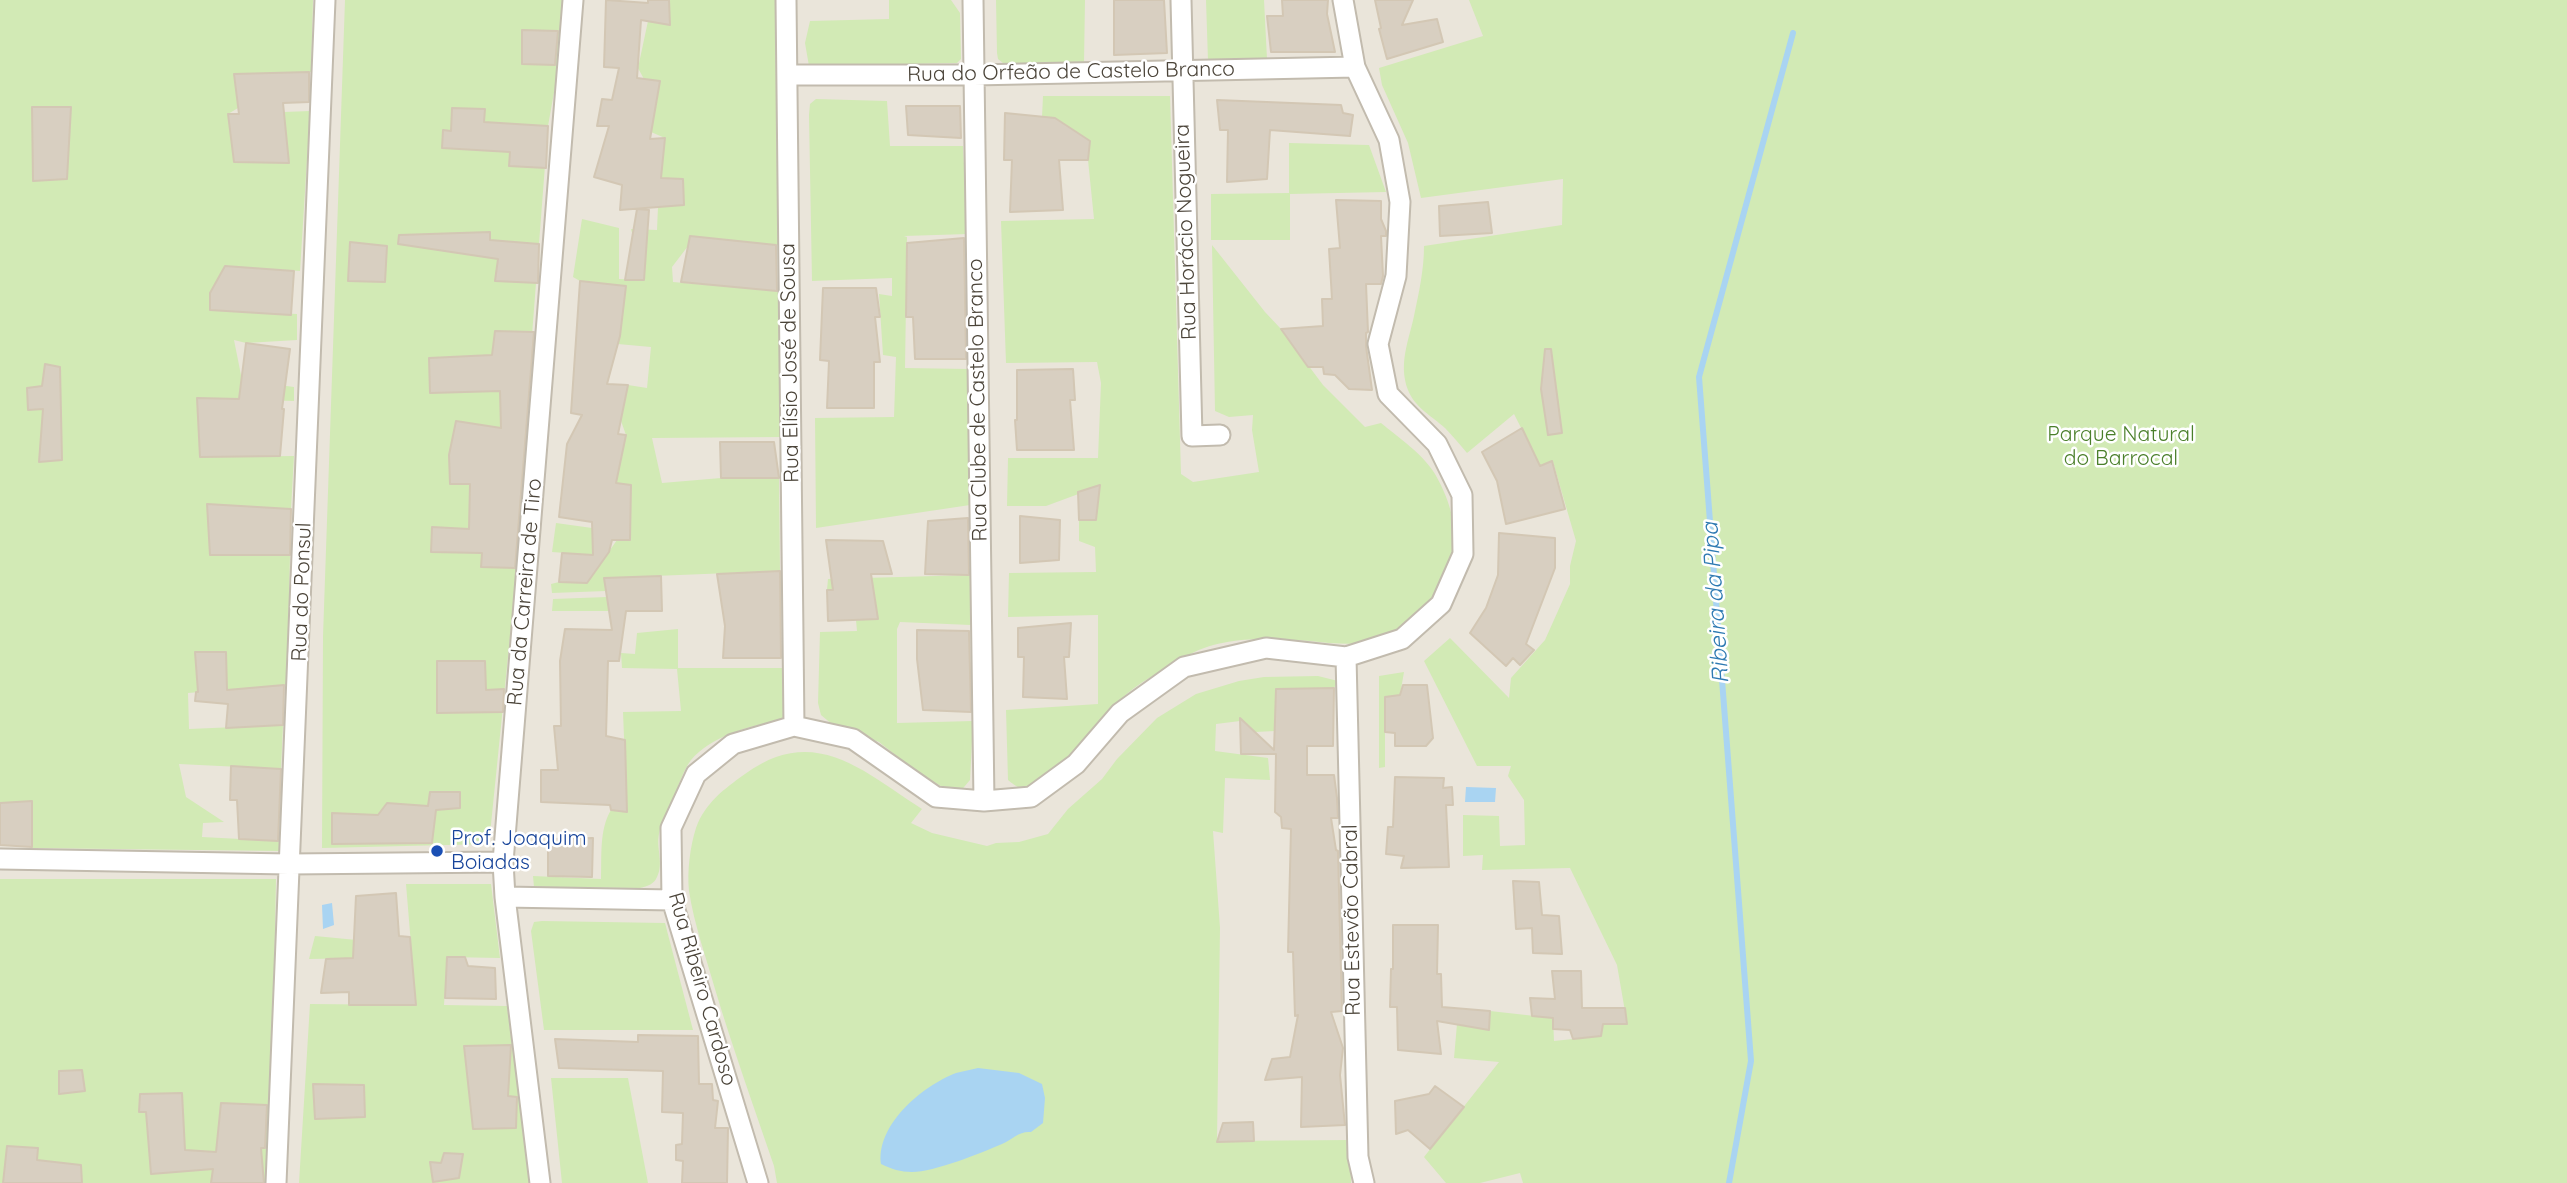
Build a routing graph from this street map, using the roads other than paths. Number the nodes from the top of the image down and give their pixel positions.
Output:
1 (325, 0) edge
2 (573, 0) edge
3 (786, 0) edge
4 (973, 0) edge
5 (1181, 0) edge
6 (1343, 0) edge
7 (1355, 67) junction
8 (1182, 71) junction
9 (788, 75) junction
10 (974, 75) junction
11 (1220, 435) dead end
12 (1346, 657) junction
13 (794, 726) junction
14 (984, 801) junction
15 (0, 859) edge
16 (503, 862) junction
17 (289, 864) junction
18 (505, 897) junction
19 (672, 900) junction
20 (276, 1183) edge
21 (540, 1183) edge
22 (758, 1183) edge
23 (1364, 1183) edge

1 - 17 street, Rua do Ponsul
2 - 16 street, Rua da Carreira de Tiro
3 - 9 street, Rua Elísio José de Sousa
4 - 10 street, Rua Clube de Castelo Branco
5 - 8 street, Rua Horácio Nogueira
6 - 7 street
7 - 8 street, Rua do Orfeão de Castelo Branco
7 - 12 street
8 - 10 street, Rua do Orfeão de Castelo Branco
8 - 11 street, Rua Horácio Nogueira
9 - 10 street, Rua do Orfeão de Castelo Branco
9 - 13 street, Rua Elísio José de Sousa
10 - 14 street, Rua Clube de Castelo Branco
12 - 14 street, Rua Ribeiro Cardoso
12 - 23 street, Rua Estevão Cabral
13 - 14 street, Rua Ribeiro Cardoso
13 - 19 street, Rua Ribeiro Cardoso
15 - 17 street
16 - 17 street
16 - 18 street, Rua da Carreira de Tiro
17 - 20 street, Rua do Ponsul
18 - 19 street
18 - 21 street, Rua da Carreira de Tiro
19 - 22 street, Rua Ribeiro Cardoso

